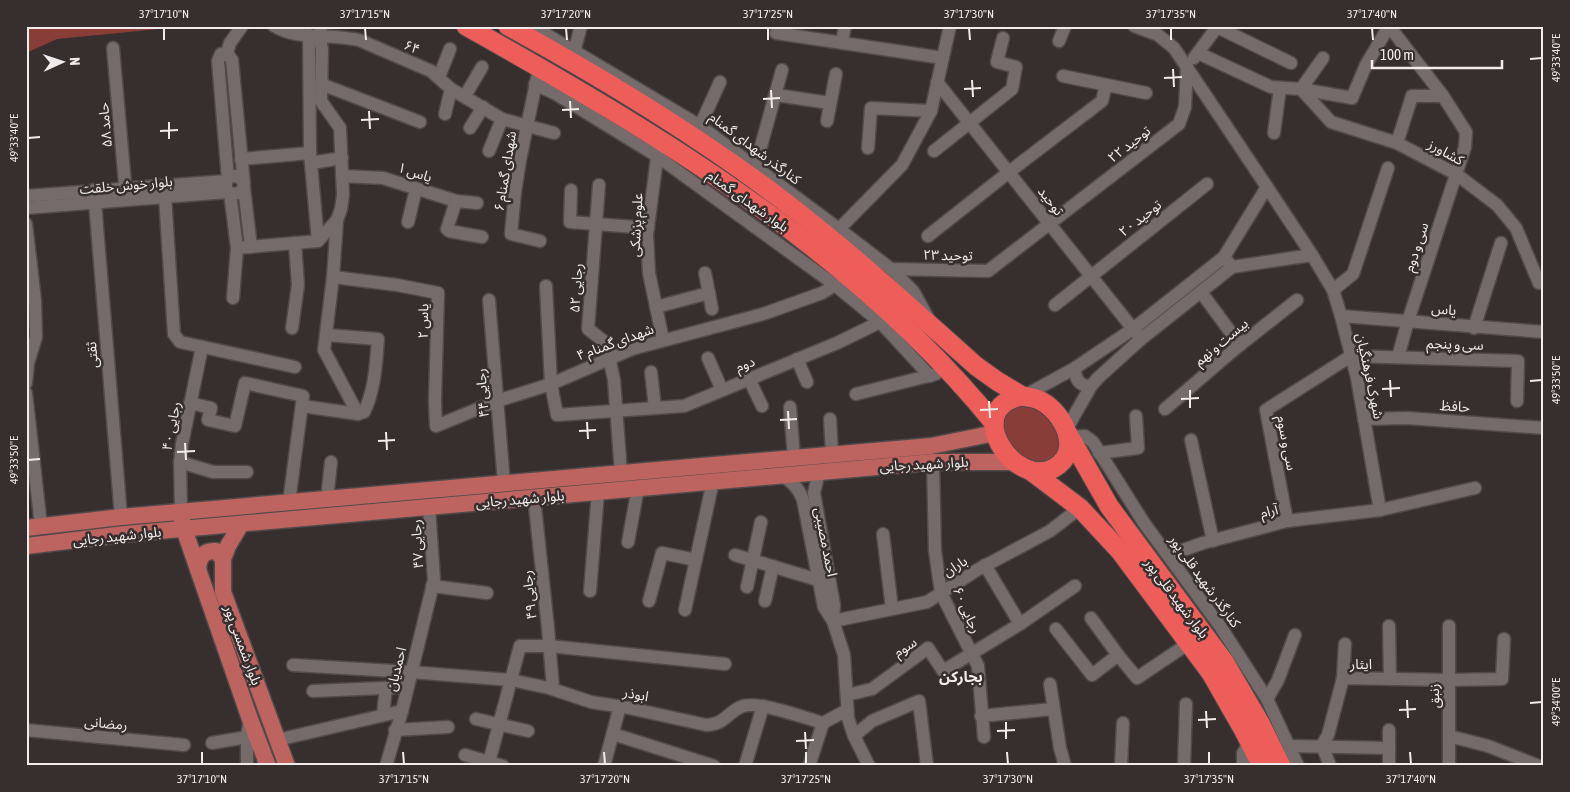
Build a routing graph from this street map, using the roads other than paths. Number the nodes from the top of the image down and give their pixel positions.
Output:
1 (242, 26) edge
2 (274, 26) edge
3 (466, 26) edge
4 (532, 26) edge
5 (581, 26) edge
6 (845, 26) edge
7 (950, 26) edge
8 (1065, 26) edge
9 (1134, 26) edge
10 (1389, 26) edge
11 (511, 27) edge
12 (1216, 27) edge
13 (548, 30) edge
14 (316, 32) edge
15 (776, 33) dead end
16 (1003, 38) dead end
17 (1059, 41) dead end
18 (842, 42) junction
19 (113, 48) dead end
20 (450, 50) dead end
21 (574, 52) junction
22 (227, 53) junction
23 (1198, 53) junction
24 (943, 58) junction
25 (1323, 58) dead end
26 (1291, 63) dead end
27 (482, 66) dead end
28 (1187, 66) junction
29 (782, 70) dead end
30 (836, 74) dead end
31 (538, 76) junction
32 (1063, 76) dead end
33 (439, 77) junction
34 (720, 82) dead end
35 (937, 82) junction
36 (321, 84) junction
37 (1106, 85) junction
38 (1280, 88) junction
39 (451, 89) junction
40 (1301, 89) junction
41 (1146, 93) dead end
42 (776, 95) junction
43 (466, 96) junction
44 (1443, 96) junction
45 (315, 101) junction
46 (830, 103) junction
47 (483, 107) junction
48 (931, 112) junction
49 (445, 114) dead end
50 (502, 119) junction
51 (828, 120) dead end
52 (420, 122) dead end
53 (970, 123) junction
54 (527, 126) junction
55 (700, 126) junction
56 (470, 128) dead end
57 (554, 133) dead end
58 (1274, 133) dead end
59 (1397, 143) junction
60 (658, 147) junction
61 (868, 148) dead end
62 (490, 150) dead end
63 (934, 151) dead end
64 (311, 158) junction
65 (342, 158) junction
66 (241, 159) junction
67 (756, 168) junction
68 (1388, 168) dead end
69 (1008, 172) junction
70 (1456, 174) junction
71 (342, 176) junction
72 (243, 184) junction
73 (1207, 184) dead end
74 (599, 185) dead end
75 (228, 186) junction
76 (1267, 186) junction
77 (416, 189) junction
78 (571, 190) dead end
79 (126, 194) junction
80 (792, 195) junction
81 (26, 196) edge
82 (165, 196) junction
83 (94, 197) junction
84 (456, 201) junction
85 (477, 203) dead end
86 (26, 208) edge
87 (821, 215) junction
88 (801, 216) junction
89 (337, 220) junction
90 (408, 222) dead end
91 (596, 223) junction
92 (26, 224) edge
93 (780, 224) junction
94 (1050, 224) junction
95 (648, 228) junction
96 (839, 229) junction
97 (928, 236) dead end
98 (482, 237) dead end
99 (318, 241) junction
100 (540, 241) dead end
101 (294, 243) junction
102 (1501, 243) dead end
103 (251, 247) junction
104 (237, 248) junction
105 (791, 253) junction
106 (1312, 255) junction
107 (1228, 262) junction
108 (891, 269) junction
109 (705, 273) dead end
110 (333, 276) junction
111 (1091, 276) junction
112 (1539, 283) dead end
113 (835, 285) junction
114 (546, 286) dead end
115 (1333, 290) junction
116 (1201, 292) junction
117 (709, 293) junction
118 (233, 298) dead end
119 (489, 300) dead end
120 (1297, 300) dead end
121 (1055, 305) dead end
122 (656, 307) junction
123 (712, 308) dead end
124 (1341, 316) junction
125 (1408, 321) junction
126 (880, 322) junction
127 (932, 327) junction
128 (292, 328) dead end
129 (1474, 328) junction
130 (1544, 332) edge
131 (1137, 334) junction
132 (326, 335) junction
133 (663, 340) junction
134 (1240, 345) junction
135 (202, 347) junction
136 (1351, 356) junction
137 (1398, 357) junction
138 (610, 358) junction
139 (708, 358) dead end
140 (797, 359) junction
141 (976, 366) junction
142 (295, 367) dead end
143 (1075, 368) junction
144 (948, 369) junction
145 (651, 372) dead end
146 (27, 375) edge
147 (930, 376) junction
148 (749, 379) junction
149 (807, 382) dead end
150 (26, 383) edge
151 (551, 384) junction
152 (962, 386) junction
153 (1091, 386) junction
154 (722, 390) junction
155 (26, 394) edge
156 (856, 394) dead end
157 (1023, 396) junction
158 (303, 401) junction
159 (497, 401) junction
160 (1517, 401) dead end
161 (190, 403) junction
162 (762, 406) dead end
163 (655, 408) junction
164 (790, 408) dead end
165 (1165, 409) dead end
166 (616, 410) junction
167 (358, 414) junction
168 (1136, 416) dead end
169 (830, 419) dead end
170 (1364, 419) junction
171 (436, 426) joint
172 (994, 428) junction
173 (1544, 428) edge
174 (1067, 434) junction
175 (958, 440) junction
176 (1191, 440) dead end
177 (1099, 453) junction
178 (832, 454) junction
179 (794, 458) junction
180 (962, 461) junction
181 (180, 462) junction
182 (331, 462) dead end
183 (932, 462) junction
184 (1023, 466) junction
185 (247, 472) dead end
186 (819, 472) junction
187 (622, 473) junction
188 (781, 475) junction
189 (713, 481) junction
190 (504, 483) junction
191 (1096, 484) junction
192 (638, 488) junction
193 (1476, 488) dead end
194 (598, 492) junction
195 (534, 497) junction
196 (808, 497) junction
197 (327, 499) junction
198 (289, 502) junction
199 (429, 507) junction
200 (1079, 507) junction
201 (1380, 510) junction
202 (181, 511) junction
203 (121, 516) junction
204 (761, 522) dead end
205 (1287, 522) junction
206 (241, 524) junction
207 (33, 527) edge
208 (184, 529) junction
209 (883, 534) dead end
210 (1213, 541) junction
211 (628, 542) dead end
212 (26, 546) edge
213 (735, 555) dead end
214 (1169, 555) junction
215 (224, 559) junction
216 (696, 560) junction
217 (753, 560) junction
218 (773, 566) junction
219 (985, 566) junction
220 (198, 568) junction
221 (818, 580) junction
222 (433, 583) junction
223 (1075, 586) dead end
224 (747, 587) dead end
225 (590, 591) dead end
226 (487, 593) dead end
227 (941, 593) junction
228 (648, 601) dead end
229 (765, 601) dead end
230 (892, 609) junction
231 (685, 610) dead end
232 (1091, 618) dead end
233 (833, 621) junction
234 (1020, 624) junction
235 (1389, 626) dead end
236 (1449, 626) dead end
237 (1056, 629) dead end
238 (1295, 635) dead end
239 (1504, 639) dead end
240 (1189, 643) junction
241 (1345, 644) dead end
242 (549, 646) junction
243 (1225, 648) junction
244 (970, 653) junction
245 (1118, 655) junction
246 (292, 664) dead end
247 (725, 664) dead end
248 (411, 672) junction
249 (1343, 678) junction
250 (1390, 679) junction
251 (511, 680) junction
252 (1449, 680) junction
253 (1050, 684) dead end
254 (406, 687) junction
255 (386, 688) junction
256 (552, 689) junction
257 (313, 691) dead end
258 (848, 695) junction
259 (1186, 704) dead end
260 (620, 706) junction
261 (763, 706) junction
262 (1053, 709) junction
263 (847, 710) junction
264 (402, 711) junction
265 (1267, 712) junction
266 (383, 715) junction
267 (981, 716) junction
268 (250, 719) junction
269 (476, 719) dead end
270 (823, 723) junction
271 (1123, 723) dead end
272 (499, 724) junction
273 (448, 727) dead end
274 (26, 730) edge
275 (395, 730) junction
276 (1389, 730) dead end
277 (528, 732) dead end
278 (613, 734) junction
279 (854, 736) junction
280 (1450, 736) junction
281 (247, 737) junction
282 (984, 737) dead end
283 (278, 740) junction
284 (212, 743) dead end
285 (1250, 743) junction
286 (184, 744) dead end
287 (1322, 745) junction
288 (1289, 746) junction
289 (1389, 748) junction
290 (465, 755) dead end
291 (489, 764) edge
292 (1533, 765) edge
293 (247, 766) edge
294 (268, 766) edge
295 (287, 766) edge
296 (386, 766) edge
297 (503, 766) edge
298 (604, 766) edge
299 (714, 766) edge
300 (745, 766) edge
301 (809, 766) edge
302 (869, 766) edge
303 (927, 766) edge
304 (1065, 766) edge
305 (1121, 766) edge
306 (1184, 766) edge
307 (1243, 766) edge
308 (1262, 766) edge
309 (1281, 766) edge
310 (1298, 766) edge
311 (1330, 766) edge
312 (1389, 766) edge
313 (1449, 766) edge

1 - 22 street
2 - 14 street, ۶۴
3 - 31 highway, بلوار شهدای گمنام
4 - 13 street, کنارگذر شهدای گمنام
5 - 21 street
6 - 18 street
7 - 24 street
8 - 17 street
9 - 28 street, شهرک فرهنگیان
10 - 40 street
10 - 44 street
11 - 88 highway, بلوار شهدای گمنام
12 - 23 street
12 - 26 street
13 - 21 street, کنارگذر شهدای گمنام
14 - 33 street, ۶۴
14 - 36 street
14 - 45 street
15 - 18 street
16 - 53 street
18 - 24 street
19 - 79 street, حامد ۵۸
20 - 33 street
21 - 55 street, کنارگذر شهدای گمنام
22 - 66 street
22 - 75 street
23 - 28 street
23 - 38 street
24 - 35 street
25 - 40 street
27 - 43 street
28 - 76 street, شهرک فرهنگیان
28 - 94 street, توحید ۲۲
29 - 42 street
30 - 46 street
31 - 54 street, شهدای گمنام ۶
31 - 60 highway, بلوار شهدای گمنام
32 - 37 street
33 - 39 street, ۶۴
34 - 55 street
35 - 48 street
35 - 53 street, توحید
36 - 45 street
36 - 52 street
37 - 41 street
37 - 69 street
38 - 40 street
38 - 58 street
39 - 43 street, ۶۴
39 - 49 street
40 - 59 street, کشاورز
42 - 46 street
42 - 67 street
43 - 47 street, ۶۴
44 - 59 street
44 - 70 street, سی و دوم
45 - 64 street
45 - 65 street
46 - 51 street
47 - 50 street, ۶۴
47 - 56 street
48 - 61 street
48 - 96 street
50 - 54 street, ۶۴
50 - 62 street
53 - 63 street
53 - 69 street, توحید
54 - 57 street, ۶۴
54 - 100 street, شهدای گمنام ۶
55 - 67 street, کنارگذر شهدای گمنام
59 - 70 street, کشاورز
60 - 93 highway, بلوار شهدای گمنام
60 - 95 street, علوم پزشکی
60 - 105 street
64 - 65 street
64 - 66 street
64 - 99 street
65 - 71 street
66 - 72 street
67 - 80 street, کنارگذر شهدای گمنام
68 - 115 street
69 - 94 street, توحید
69 - 97 street
70 - 112 street, کشاورز
70 - 125 street, سی و دوم
71 - 77 street, یاس ۱
71 - 89 street
72 - 75 street
72 - 103 street
73 - 111 street, توحید ۲۰
74 - 91 street, رجایی ۵۲
75 - 79 street, بلوار خوش خلقت
75 - 82 street, بلوار خوش خلقت
75 - 104 street
76 - 106 street, شهرک فرهنگیان
76 - 107 street
77 - 84 street, یاس ۱
77 - 90 street
78 - 91 street
79 - 82 street, بلوار خوش خلقت
79 - 83 street, بلوار خوش خلقت
80 - 87 street, کنارگذر شهدای گمنام
80 - 88 street
81 - 83 street, بلوار خوش خلقت
82 - 135 street
83 - 86 street, بلوار خوش خلقت
83 - 203 street, ثقتی
84 - 85 street, یاس ۱
84 - 98 street
87 - 88 street
87 - 96 street, کنارگذر شهدای گمنام
88 - 127 highway, بلوار شهدای گمنام
89 - 99 street
89 - 110 street
91 - 95 street
91 - 138 street, رجایی ۵۲
92 - 146 street
93 - 105 street
93 - 144 highway, بلوار شهدای گمنام
94 - 108 street, توحید ۲۳
94 - 111 street, توحید
95 - 122 street, علوم پزشکی
96 - 108 street, کنارگذر شهدای گمنام
99 - 101 street
101 - 103 street
101 - 128 street
102 - 129 street
103 - 104 street
104 - 118 street
105 - 113 street
106 - 107 street
106 - 115 street, شهرک فرهنگیان
107 - 116 street
107 - 131 street
108 - 127 street, کنارگذر شهدای گمنام
109 - 117 street
110 - 132 street
110 - 171 street, یاس ۲
111 - 121 street, توحید ۲۰
111 - 131 street, توحید
113 - 126 street
113 - 133 street, شهدای گمنام ۴
114 - 151 street
115 - 124 street, شهرک فرهنگیان
116 - 131 street
116 - 134 street
117 - 122 street
117 - 123 street
119 - 159 street, رجایی ۴۴
120 - 134 street, بیست و نهم
122 - 133 street, علوم پزشکی
124 - 125 street, یاس
124 - 136 street, شهرک فرهنگیان
125 - 129 street, یاس
125 - 137 street, سی و دوم
126 - 140 street, دوم
126 - 147 street
127 - 141 highway, بلوار شهدای گمنام
129 - 130 street, یاس
131 - 143 street
131 - 153 street
132 - 167 street
132 - 167 street
133 - 138 street, شهدای گمنام ۴
134 - 165 street, بیست و نهم
135 - 142 street
135 - 161 street, رجایی ۴۰
136 - 137 street, سی و پنجم
136 - 170 street, شهرک فرهنگیان
136 - 205 street, سی و سوم
137 - 160 street, سی و پنجم
138 - 151 street, شهدای گمنام ۴
138 - 166 street, رجایی ۵۲
139 - 154 street
140 - 148 street, دوم
140 - 149 street
141 - 152 highway
141 - 157 highway, بلوار شهدای گمنام
143 - 153 street
143 - 157 street
144 - 147 street
144 - 152 highway, بلوار شهدای گمنام
145 - 163 street
146 - 150 street
147 - 156 street
148 - 154 street, دوم
148 - 162 street
151 - 159 street, شهدای گمنام ۴
151 - 166 street, دوم
152 - 172 highway, بلوار شهدای گمنام
153 - 174 street
154 - 163 street, دوم
155 - 207 street
157 - 172 highway
157 - 174 highway
158 - 161 street
158 - 167 street
158 - 198 street
159 - 171 street, شهدای گمنام ۴
159 - 190 street, رجایی ۴۴
161 - 181 street, رجایی ۴۰
163 - 166 street, دوم
164 - 179 street
166 - 187 street, رجایی ۵۲
168 - 177 street
169 - 178 street
170 - 173 street, حافظ
170 - 201 street, شهرک فرهنگیان
172 - 175 main road, بلوار شهید رجایی
172 - 184 highway
174 - 177 street, کنارگذر شهید قلی پور
174 - 184 highway
174 - 191 highway, بلوار شهید قلی پور
175 - 178 main road, بلوار شهید رجایی
175 - 180 main road
176 - 210 street
177 - 214 street, کنارگذر شهید قلی پور
178 - 179 main road, بلوار شهید رجایی
179 - 187 main road, بلوار شهید رجایی
180 - 183 main road, بلوار شهید رجایی
180 - 184 main road, بلوار شهید رجایی
181 - 185 street
181 - 202 street, رجایی ۴۰
182 - 197 street
183 - 186 main road, بلوار شهید رجایی
183 - 227 street, رجایی ۶۰
184 - 200 highway, بلوار شهید قلی پور
186 - 188 main road, بلوار شهید رجایی
186 - 196 street, احمد مصیبی
187 - 190 main road, بلوار شهید رجایی
188 - 189 main road, بلوار شهید رجایی
188 - 196 street, احمد مصیبی
189 - 192 main road, بلوار شهید رجایی
189 - 216 street
190 - 197 main road, بلوار شهید رجایی
191 - 200 highway
191 - 243 highway, بلوار شهید قلی پور
192 - 194 main road, بلوار شهید رجایی
192 - 211 street
193 - 201 street, آرام
194 - 195 main road, بلوار شهید رجایی
194 - 225 street
195 - 199 main road, بلوار شهید رجایی
195 - 242 street, رجایی ۴۹
196 - 221 street, احمد مصیبی
196 - 233 street, احمد مصیبی
197 - 198 main road, بلوار شهید رجایی
198 - 202 main road, بلوار شهید رجایی
199 - 206 main road, بلوار شهید رجایی
199 - 222 street, رجایی ۴۷
200 - 219 street, باران
200 - 240 highway, بلوار شهید قلی پور
201 - 205 street, آرام
202 - 203 main road, بلوار شهید رجایی
202 - 208 main road, بلوار شمسی پور
203 - 207 main road, بلوار شهید رجایی
204 - 217 street
205 - 210 street, آرام
206 - 208 main road, بلوار شهید رجایی
206 - 215 main road, بلوار شمسی پور
208 - 212 main road, بلوار شهید رجایی
208 - 220 main road, بلوار شمسی پور
209 - 230 street
210 - 214 street, آرام
213 - 217 street
214 - 243 street, کنارگذر شهید قلی پور
215 - 220 main road
215 - 283 main road, بلوار شمسی پور
216 - 228 street
216 - 231 street
217 - 218 street
217 - 224 street
218 - 221 street
218 - 229 street
219 - 227 street, باران
219 - 234 street
220 - 268 main road, بلوار شمسی پور
221 - 233 street, احمد مصیبی
222 - 226 street
222 - 248 street, احمدیان
223 - 234 street
227 - 230 street, باران
227 - 244 street, رجایی ۶۰
230 - 233 street, باران
232 - 245 street
233 - 258 street, احمد مصیبی
234 - 244 street
235 - 250 street
236 - 252 street, زنبق
237 - 245 street
238 - 265 street
239 - 252 street, ایثار
240 - 245 street
240 - 285 highway, بلوار شهید قلی پور
241 - 249 street
242 - 247 street
242 - 251 street
242 - 256 street, رجایی ۴۹
243 - 265 highway, بلوار شهید قلی پور
244 - 258 street, سوم
244 - 267 street, رجایی ۶۰
246 - 248 street, ابوذر
248 - 251 street, ابوذر
248 - 254 street, احمدیان
249 - 250 street, ایثار
249 - 287 street, ایثار
250 - 252 street, ایثار
251 - 256 street, ابوذر
251 - 272 street
252 - 280 street, زنبق
253 - 262 street
254 - 255 street
254 - 264 street, احمدیان
255 - 257 street
255 - 266 street
256 - 260 street, ابوذر
258 - 263 street, احمد مصیبی
259 - 306 street
260 - 261 street, ابوذر
260 - 278 street
261 - 270 street, ابوذر
261 - 300 street
262 - 267 street
262 - 304 street
263 - 270 street
263 - 279 street, احمد مصیبی
264 - 266 street
264 - 275 street, احمدیان
265 - 288 street
265 - 309 highway, بلوار شهید قلی پور
266 - 283 street
267 - 282 street, رجایی ۶۰
268 - 281 street
268 - 294 main road, بلوار شمسی پور
269 - 272 street
270 - 301 street
271 - 305 street
272 - 277 street
272 - 291 street
273 - 275 street
274 - 286 street, رمضانی
275 - 296 street, احمدیان
276 - 289 street
278 - 298 street
278 - 299 street
279 - 302 street, احمد مصیبی
279 - 303 street
280 - 292 street
280 - 313 street, زنبق
281 - 284 street
281 - 293 street
283 - 295 main road, بلوار شمسی پور
285 - 307 street
285 - 308 highway, بلوار شهید قلی پور
287 - 288 street
287 - 289 street
287 - 311 street
288 - 310 street
289 - 312 street
290 - 291 street
291 - 297 street

